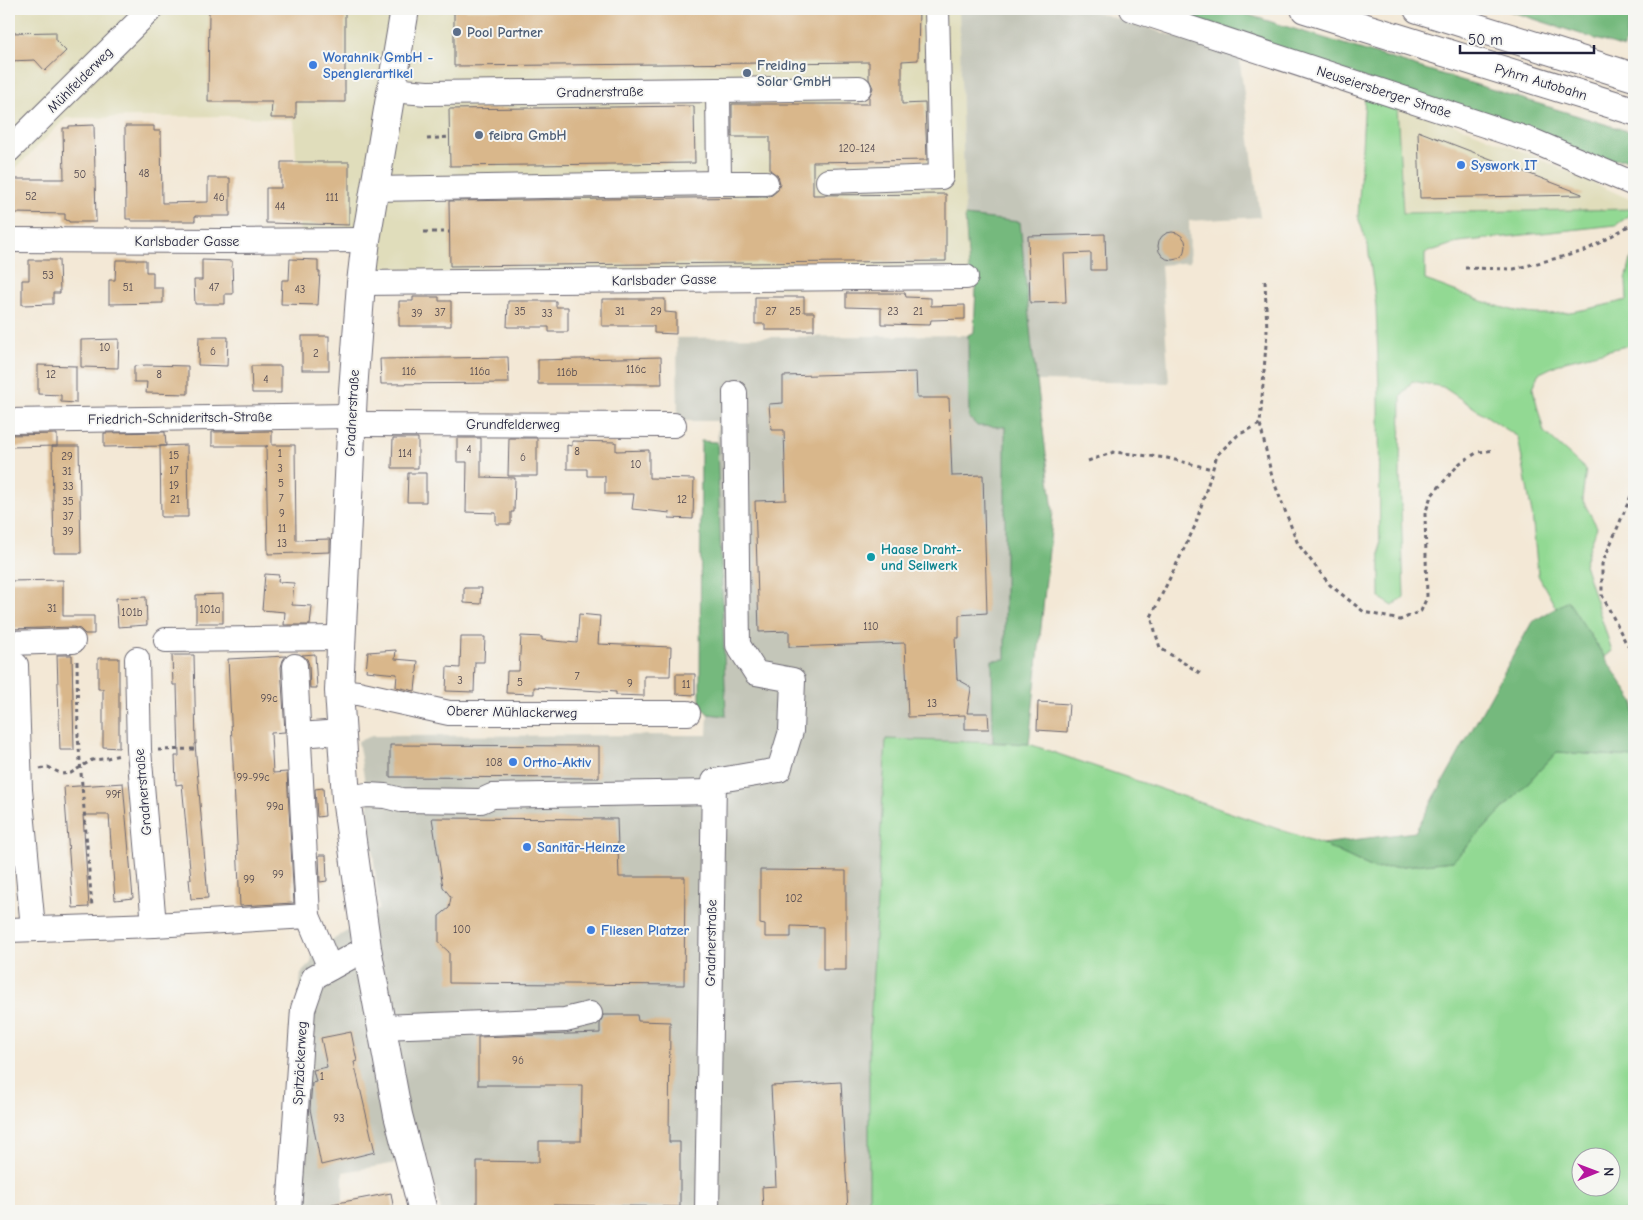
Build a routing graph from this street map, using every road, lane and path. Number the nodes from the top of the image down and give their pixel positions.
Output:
1 (150, 9) edge
2 (405, 9) edge
3 (937, 9) edge
4 (1132, 9) edge
5 (1305, 9) edge
6 (1418, 9) edge
7 (1624, 74) edge
8 (859, 88) dead end
9 (391, 90) junction
10 (718, 90) junction
11 (1626, 109) edge
12 (449, 138) dead end
13 (427, 139) dead end
14 (9, 150) edge
15 (828, 181) dead end
16 (719, 183) junction
17 (766, 183) dead end
18 (1634, 184) edge
19 (374, 189) junction
20 (1634, 223) edge
21 (424, 232) dead end
22 (449, 232) dead end
23 (9, 240) edge
24 (366, 240) junction
25 (1466, 268) dead end
26 (966, 276) dead end
27 (1265, 281) dead end
28 (361, 283) junction
29 (735, 393) dead end
30 (352, 420) junction
31 (9, 421) edge
32 (1260, 424) junction
33 (674, 425) dead end
34 (1495, 450) dead end
35 (1088, 461) dead end
36 (1212, 469) junction
37 (1634, 489) edge
38 (340, 638) junction
39 (166, 640) dead end
40 (75, 651) joint
41 (1634, 651) edge
42 (12, 654) edge
43 (137, 659) dead end
44 (295, 666) dead end
45 (1200, 673) dead end
46 (339, 691) junction
47 (688, 713) dead end
48 (341, 732) junction
49 (299, 735) junction
50 (194, 749) dead end
51 (139, 750) junction
52 (81, 767) junction
53 (20, 774) junction
54 (713, 792) junction
55 (346, 798) junction
56 (308, 916) junction
57 (154, 926) junction
58 (94, 927) junction
59 (33, 928) junction
60 (9, 930) edge
61 (367, 948) junction
62 (330, 968) junction
63 (590, 1014) dead end
64 (382, 1027) junction
65 (289, 1211) edge
66 (423, 1211) edge
67 (707, 1211) edge

1 - 14 street, Mühlfelderweg
2 - 9 main road, Gradnerstraße
3 - 15 street
4 - 18 street, Neuseiersberger Straße
5 - 11 main road, Pyhrn Autobahn
6 - 7 main road
8 - 10 street, Gradnerstraße
9 - 10 street, Gradnerstraße
9 - 19 main road, Gradnerstraße
10 - 16 street
12 - 13 path
16 - 17 street
16 - 19 street
19 - 24 main road, Gradnerstraße
20 - 25 path
21 - 22 path
23 - 24 street, Karlsbader Gasse
24 - 28 main road, Gradnerstraße
26 - 28 street, Karlsbader Gasse
27 - 32 path
28 - 30 main road, Gradnerstraße
29 - 54 street
30 - 31 street, Friedrich-Schnideritsch-Straße
30 - 33 street, Grundfelderweg
30 - 38 main road, Gradnerstraße
32 - 34 path
32 - 36 path
35 - 36 path
36 - 45 path
37 - 41 path
38 - 39 street
38 - 46 main road, Gradnerstraße
40 - 42 street
40 - 52 path
42 - 53 street
43 - 51 street, Gradnerstraße
44 - 49 street
46 - 47 street, Oberer Mühlackerweg
46 - 48 main road, Gradnerstraße
48 - 49 street
48 - 55 main road, Gradnerstraße
49 - 56 street
50 - 51 path
51 - 52 path
51 - 57 street, Gradnerstraße
52 - 53 path
52 - 58 path
53 - 59 street
54 - 55 street
54 - 67 street, Gradnerstraße
55 - 61 main road, Gradnerstraße
56 - 57 street
56 - 62 street
57 - 58 street
58 - 59 street
59 - 60 street
61 - 62 street, Spitzäckerweg
61 - 64 main road, Gradnerstraße
62 - 65 street, Spitzäckerweg
63 - 64 street
64 - 66 main road, Gradnerstraße

